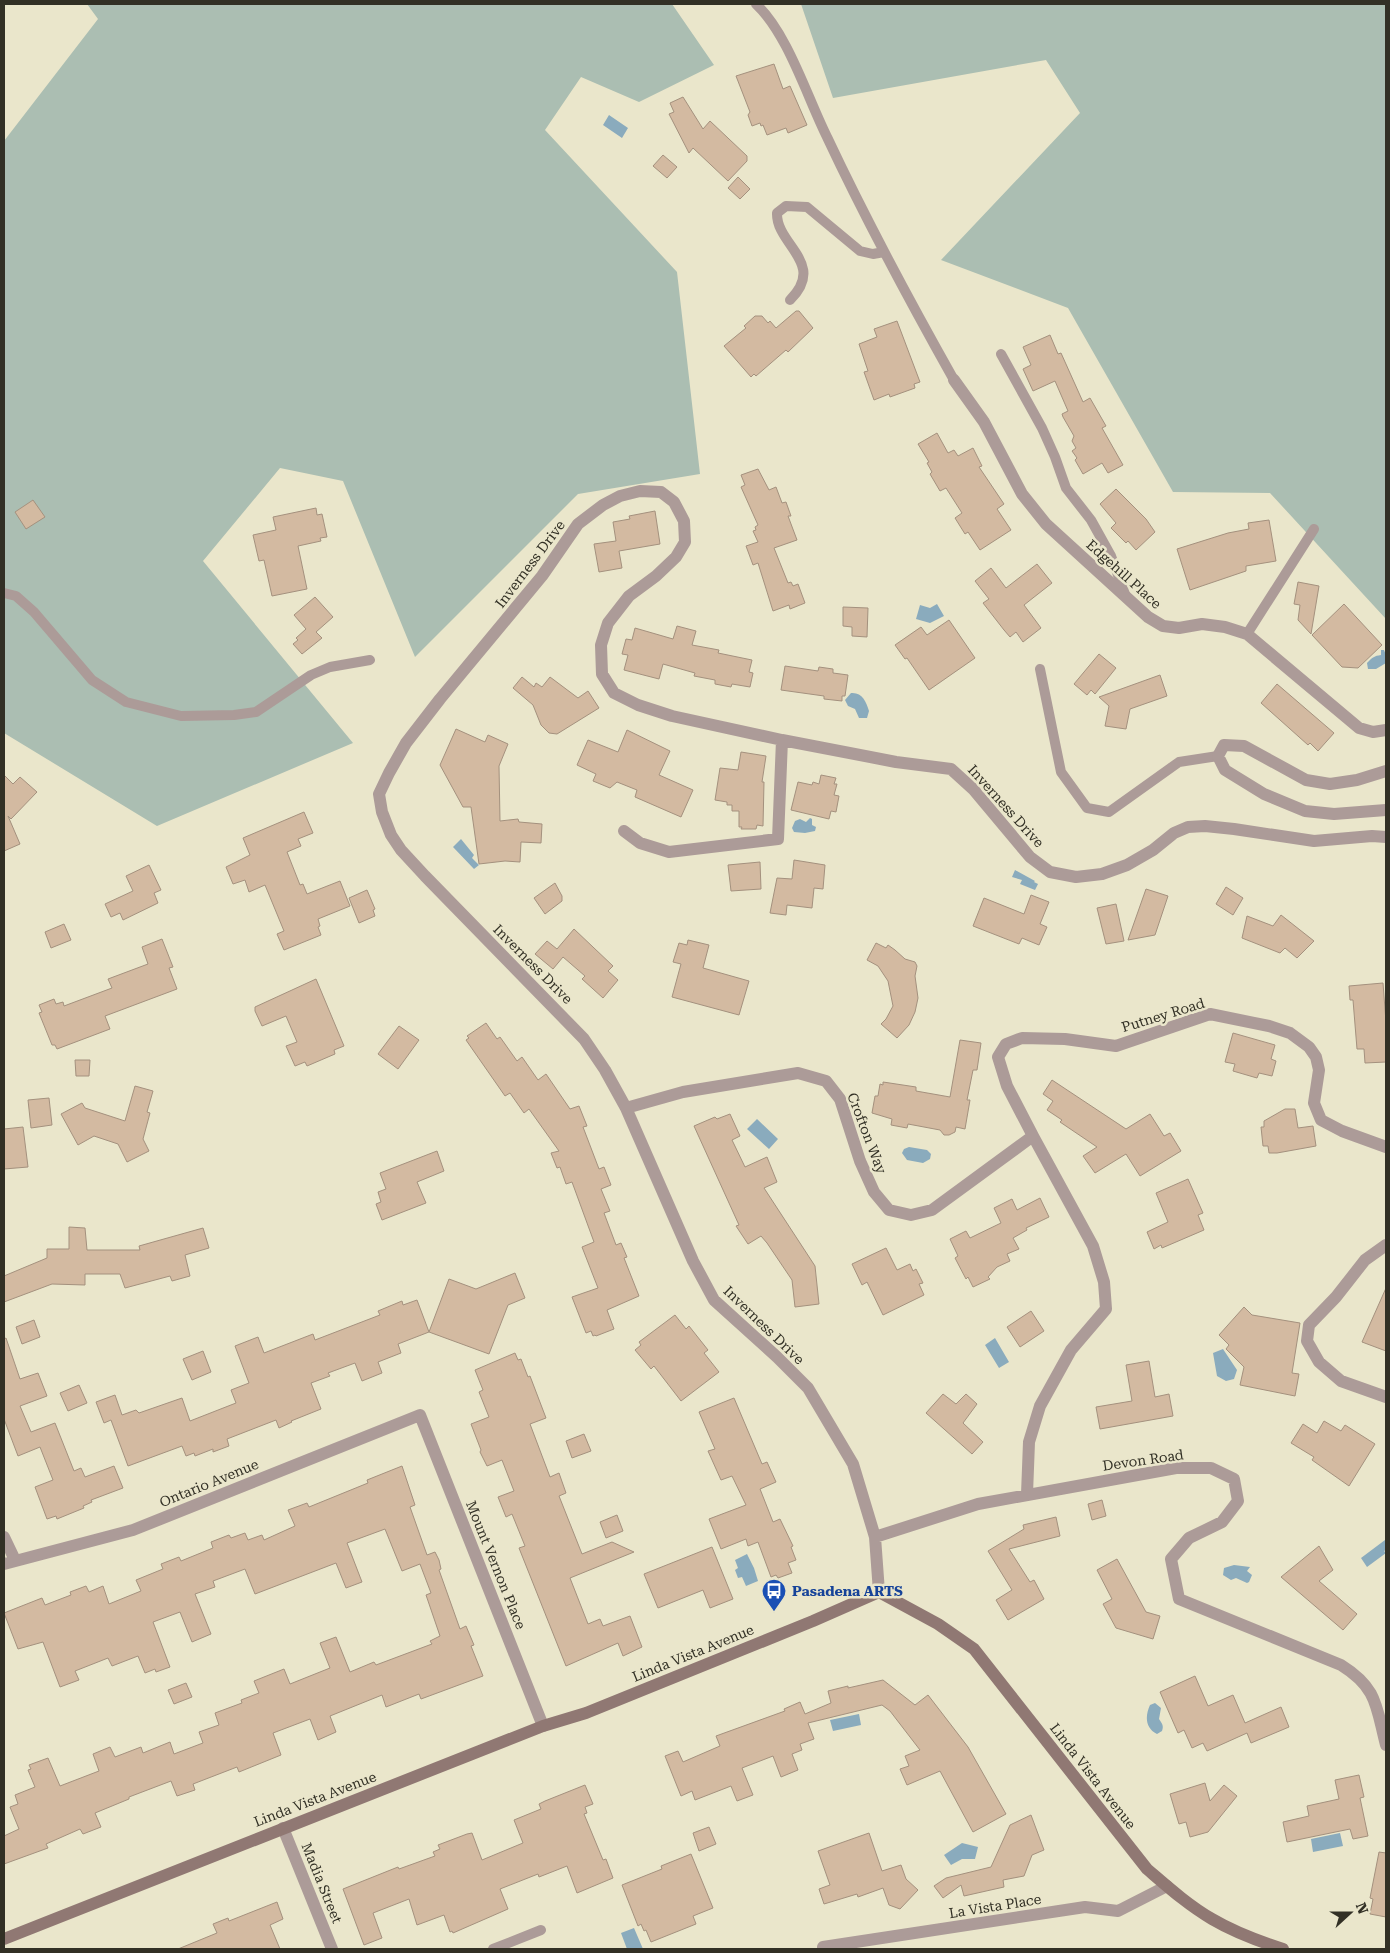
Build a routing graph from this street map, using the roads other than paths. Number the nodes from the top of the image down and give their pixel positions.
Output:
1 (756, 4) edge
2 (884, 252) junction
3 (790, 300) dead end
4 (1001, 354) dead end
5 (954, 380) joint
6 (1314, 530) dead end
7 (4, 593) edge
8 (1126, 598) junction
9 (1247, 634) junction
10 (370, 660) dead end
11 (1040, 669) dead end
12 (1386, 730) edge
13 (782, 740) junction
14 (1218, 756) junction
15 (1386, 771) edge
16 (1386, 810) edge
17 (624, 831) dead end
18 (1386, 837) edge
19 (626, 1108) junction
20 (1029, 1139) junction
21 (1386, 1147) edge
22 (1386, 1244) edge
23 (1386, 1397) edge
24 (420, 1415) joint
25 (1027, 1494) junction
26 (4, 1537) edge
27 (876, 1537) junction
28 (10, 1562) edge
29 (880, 1592) junction
30 (543, 1726) junction
31 (1386, 1744) edge
32 (283, 1828) junction
33 (1167, 1886) junction
34 (541, 1930) dead end
35 (4, 1939) edge
36 (823, 1947) dead end
37 (332, 1949) edge
38 (494, 1949) edge
39 (1283, 1949) edge

1 - 2 lane
2 - 3 lane
2 - 5 lane
4 - 8 lane
5 - 8 street, Edgehill Place
6 - 9 lane
7 - 10 lane
8 - 9 street, Edgehill Place
9 - 12 street, Edgehill Place
11 - 14 lane
13 - 17 street
13 - 18 street, Inverness Drive
13 - 19 street, Inverness Drive
14 - 15 street
14 - 16 street
19 - 20 street, Crofton Way
19 - 27 street, Inverness Drive
20 - 21 street, Putney Road
20 - 25 street, Putney Road
22 - 23 street
24 - 28 street, Ontario Avenue
24 - 30 street, Mount Vernon Place
25 - 27 street, Devon Road
25 - 31 street, Devon Road
26 - 28 street
27 - 29 street, Inverness Drive
29 - 30 main road, Linda Vista Avenue
29 - 33 main road, Linda Vista Avenue
30 - 32 main road, Linda Vista Avenue
32 - 35 main road, Linda Vista Avenue
32 - 37 street, Madia Street
33 - 36 street, La Vista Place
33 - 39 main road, Linda Vista Avenue
34 - 38 lane

